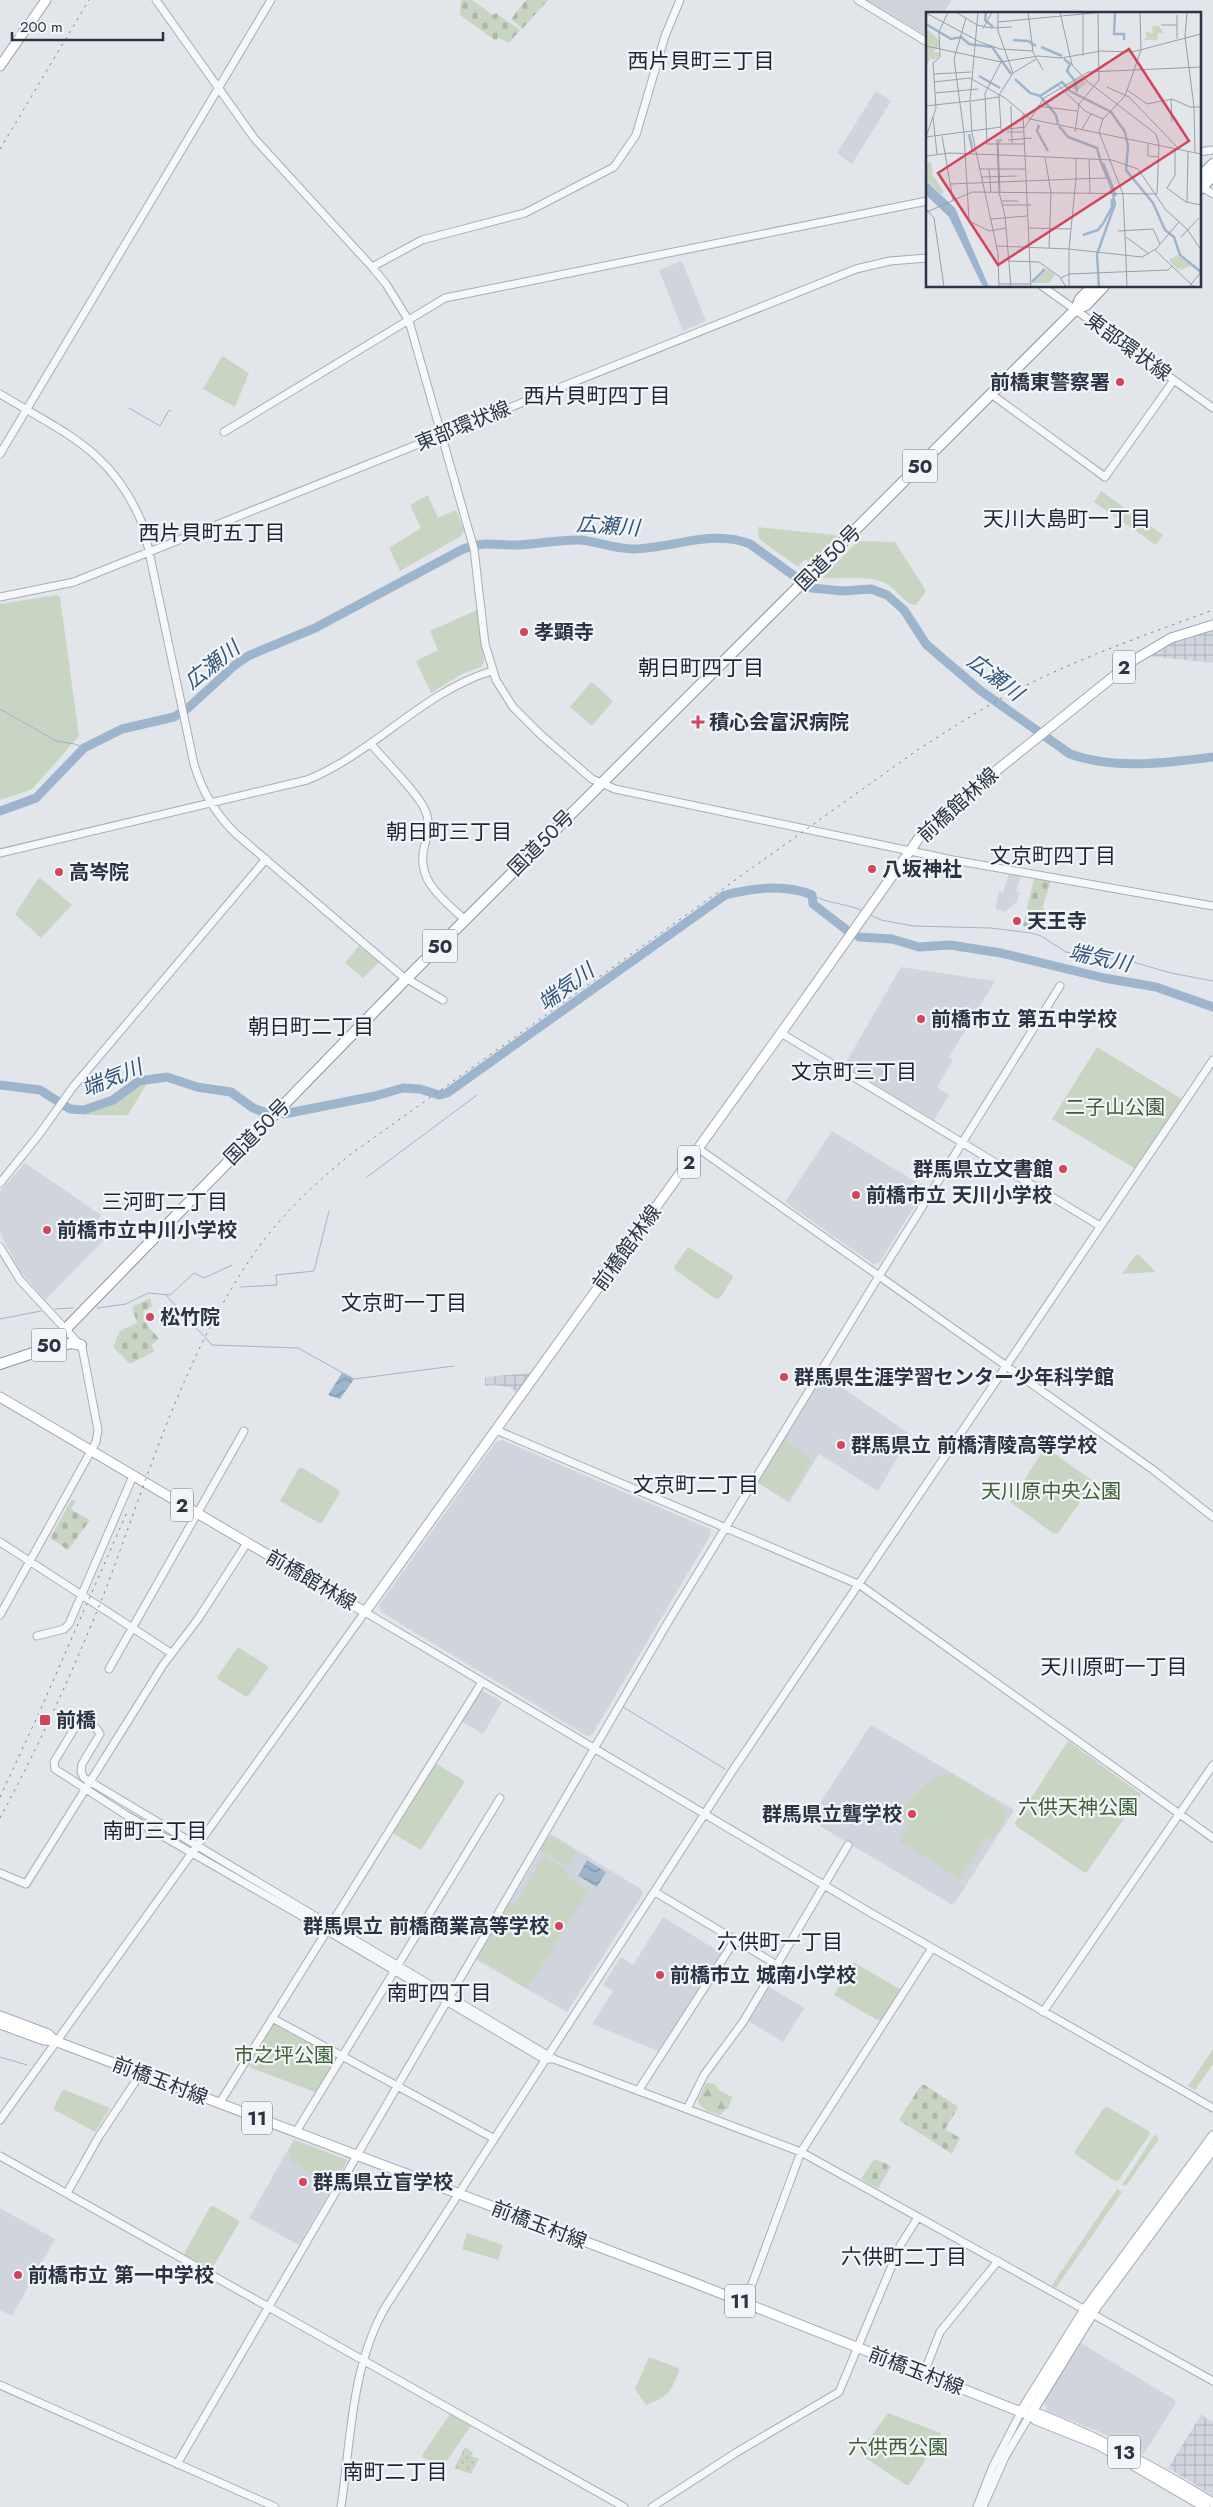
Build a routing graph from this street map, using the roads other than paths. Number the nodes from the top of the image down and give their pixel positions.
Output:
1 (46, 0) edge
2 (156, 0) edge
3 (271, 0) edge
4 (680, 0) edge
5 (858, 0) edge
6 (926, 41) edge
7 (0, 66) edge
8 (218, 88) junction
9 (1213, 150) edge
10 (1200, 152) edge
11 (1213, 164) edge
12 (1213, 176) edge
13 (1200, 185) edge
14 (1213, 194) edge
15 (926, 201) edge
16 (926, 258) edge
17 (372, 267) junction
18 (1045, 288) edge
19 (1091, 288) edge
20 (1102, 288) edge
21 (1076, 309) junction
22 (409, 321) junction
23 (1174, 380) junction
24 (0, 394) edge
25 (991, 394) junction
26 (1213, 408) edge
27 (27, 410) junction
28 (224, 432) dead end
29 (441, 435) junction
30 (0, 454) edge
31 (148, 554) junction
32 (0, 597) edge
33 (1213, 625) edge
34 (492, 670) junction
35 (371, 744) junction
36 (600, 784) junction
37 (210, 804) junction
38 (909, 851) junction
39 (0, 853) edge
40 (266, 859) junction
41 (1213, 906) edge
42 (465, 920) junction
43 (406, 979) junction
44 (1060, 986) dead end
45 (443, 1000) dead end
46 (782, 1033) junction
47 (1213, 1060) edge
48 (963, 1143) junction
49 (698, 1148) junction
50 (0, 1183) edge
51 (1100, 1226) junction
52 (0, 1247) edge
53 (880, 1276) junction
54 (66, 1327) junction
55 (81, 1345) junction
56 (42, 1350) junction
57 (0, 1364) edge
58 (1008, 1366) junction
59 (0, 1397) edge
60 (496, 1430) junction
61 (244, 1431) dead end
62 (91, 1451) junction
63 (133, 1476) junction
64 (197, 1513) junction
65 (1213, 1517) edge
66 (725, 1528) junction
67 (0, 1542) edge
68 (247, 1543) junction
69 (29, 1562) junction
70 (860, 1585) junction
71 (82, 1596) junction
72 (365, 1612) junction
73 (0, 1614) edge
74 (133, 1628) junction
75 (37, 1636) dead end
76 (171, 1653) junction
77 (109, 1669) dead end
78 (482, 1682) junction
79 (595, 1748) junction
80 (1213, 1765) edge
81 (90, 1781) junction
82 (85, 1788) junction
83 (500, 1798) dead end
84 (705, 1814) junction
85 (1179, 1814) junction
86 (1213, 1838) edge
87 (197, 1845) junction
88 (848, 1846) dead end
89 (192, 1852) junction
90 (0, 1873) edge
91 (825, 1885) junction
92 (655, 1892) junction
93 (328, 1927) junction
94 (735, 1940) junction
95 (932, 1948) junction
96 (777, 1965) junction
97 (397, 1968) junction
98 (449, 1999) junction
99 (1043, 2012) junction
100 (0, 2016) edge
101 (272, 2018) junction
102 (0, 2024) edge
103 (55, 2042) junction
104 (342, 2056) junction
105 (549, 2058) junction
106 (141, 2074) junction
107 (398, 2085) junction
108 (638, 2091) junction
109 (220, 2104) junction
110 (1213, 2108) edge
111 (687, 2109) junction
112 (0, 2120) edge
113 (296, 2132) junction
114 (1213, 2136) edge
115 (493, 2138) junction
116 (1213, 2149) edge
117 (801, 2152) junction
118 (0, 2156) edge
119 (357, 2156) junction
120 (67, 2193) junction
121 (459, 2194) junction
122 (918, 2217) junction
123 (998, 2261) junction
124 (745, 2303) junction
125 (269, 2308) junction
126 (1088, 2312) junction
127 (858, 2348) junction
128 (363, 2361) junction
129 (924, 2373) junction
130 (1213, 2381) edge
131 (0, 2385) edge
132 (1020, 2412) junction
133 (1030, 2415) junction
134 (178, 2464) junction
135 (1213, 2503) edge
136 (275, 2507) edge
137 (341, 2507) edge
138 (624, 2507) edge
139 (652, 2507) edge
140 (977, 2507) edge
141 (983, 2507) edge
142 (1206, 2507) edge

1 - 7 main road
2 - 8 street
3 - 8 street
4 - 17 street
5 - 6 street
8 - 17 street
8 - 27 street
9 - 10 street
11 - 13 highway
12 - 13 highway
13 - 14 street
15 - 22 street
16 - 29 street, 東部環状線
17 - 22 street
18 - 21 street, 東部環状線
19 - 21 highway, 国道50号 / 50
20 - 21 highway, 国道50号 / 50
21 - 23 street, 東部環状線
21 - 25 highway, 国道50号 / 50
22 - 28 street
22 - 29 street
23 - 25 street
23 - 26 street, 東部環状線
24 - 27 street
25 - 36 highway, 国道50号 / 50
27 - 30 street
27 - 31 street
29 - 31 street, 東部環状線
29 - 34 street
31 - 32 street, 東部環状線
31 - 37 street
33 - 38 main road, 前橋館林線 / 2
34 - 35 street
34 - 36 street
35 - 37 street
35 - 42 street
36 - 38 street
36 - 42 highway, 国道50号 / 50
37 - 39 street
37 - 40 street
38 - 41 street
38 - 46 main road, 前橋館林線 / 2
40 - 43 street
40 - 50 street
42 - 43 highway, 国道50号 / 50
43 - 45 street
43 - 54 highway, 国道50号 / 50
44 - 48 street
46 - 48 street
46 - 49 main road, 前橋館林線 / 2
47 - 51 street
48 - 51 street
48 - 53 street
49 - 53 street
49 - 60 main road, 前橋館林線 / 2
51 - 58 street
52 - 54 street
53 - 58 street
53 - 66 street
54 - 55 street
54 - 56 highway, 国道50号 / 50
55 - 56 highway
55 - 62 street
56 - 57 highway, 国道50号 / 50
58 - 65 street
58 - 70 street
59 - 62 main road, 前橋館林線 / 2
60 - 66 street
60 - 72 main road, 前橋館林線 / 2
61 - 64 street
62 - 63 main road, 前橋館林線 / 2
62 - 69 street
63 - 64 main road, 前橋館林線 / 2
63 - 71 street
64 - 68 main road, 前橋館林線 / 2
64 - 74 street
66 - 70 street
66 - 79 street
67 - 69 street
68 - 72 main road, 前橋館林線 / 2
68 - 76 street
69 - 71 street
69 - 73 street
70 - 84 street
70 - 85 street
71 - 74 street
71 - 75 street
72 - 78 street
72 - 87 street
74 - 76 street
74 - 77 street
76 - 81 street
78 - 79 street
78 - 93 street
79 - 84 street
79 - 98 street
80 - 85 street
81 - 82 street
81 - 82 street
81 - 87 street
82 - 89 street
82 - 90 street
83 - 97 street
84 - 91 street
84 - 92 street
85 - 86 street
85 - 99 street
87 - 89 street
87 - 93 street
88 - 91 street
89 - 93 street
89 - 103 street
91 - 95 street
91 - 96 street
92 - 94 street
92 - 105 street
93 - 97 street
93 - 101 street
94 - 96 street
94 - 108 street
95 - 99 street
95 - 117 street
96 - 111 street
97 - 98 street
97 - 104 street
98 - 105 street
98 - 107 street
99 - 110 street
100 - 103 main road, 前橋玉村線 / 11
101 - 104 street
101 - 109 street
102 - 103 main road, 前橋玉村線 / 11
103 - 106 main road, 前橋玉村線 / 11
103 - 112 street
104 - 107 street
104 - 113 street
105 - 108 street
105 - 115 street
106 - 109 main road, 前橋玉村線 / 11
106 - 120 street
107 - 115 street
107 - 119 street
108 - 111 street
109 - 113 main road, 前橋玉村線 / 11
111 - 117 street
113 - 119 main road, 前橋玉村線 / 11
114 - 126 main road
115 - 121 street
116 - 126 main road
117 - 122 street
117 - 124 street
118 - 120 street
119 - 121 main road, 前橋玉村線 / 11
119 - 125 street
120 - 125 street
121 - 124 main road, 前橋玉村線 / 11
121 - 128 street
122 - 123 street
122 - 127 street
123 - 126 street
123 - 129 street
124 - 127 main road, 前橋玉村線 / 11
125 - 128 street
125 - 134 street
126 - 130 street
126 - 132 main road
126 - 133 main road
127 - 129 main road, 前橋玉村線 / 11
127 - 139 street
128 - 137 street
128 - 138 street
129 - 132 main road, 前橋玉村線 / 11
131 - 134 street
132 - 133 main road, 前橋玉村線 / 11
132 - 140 street
133 - 135 main road, 13
133 - 141 street
133 - 142 main road, 13
134 - 136 street

